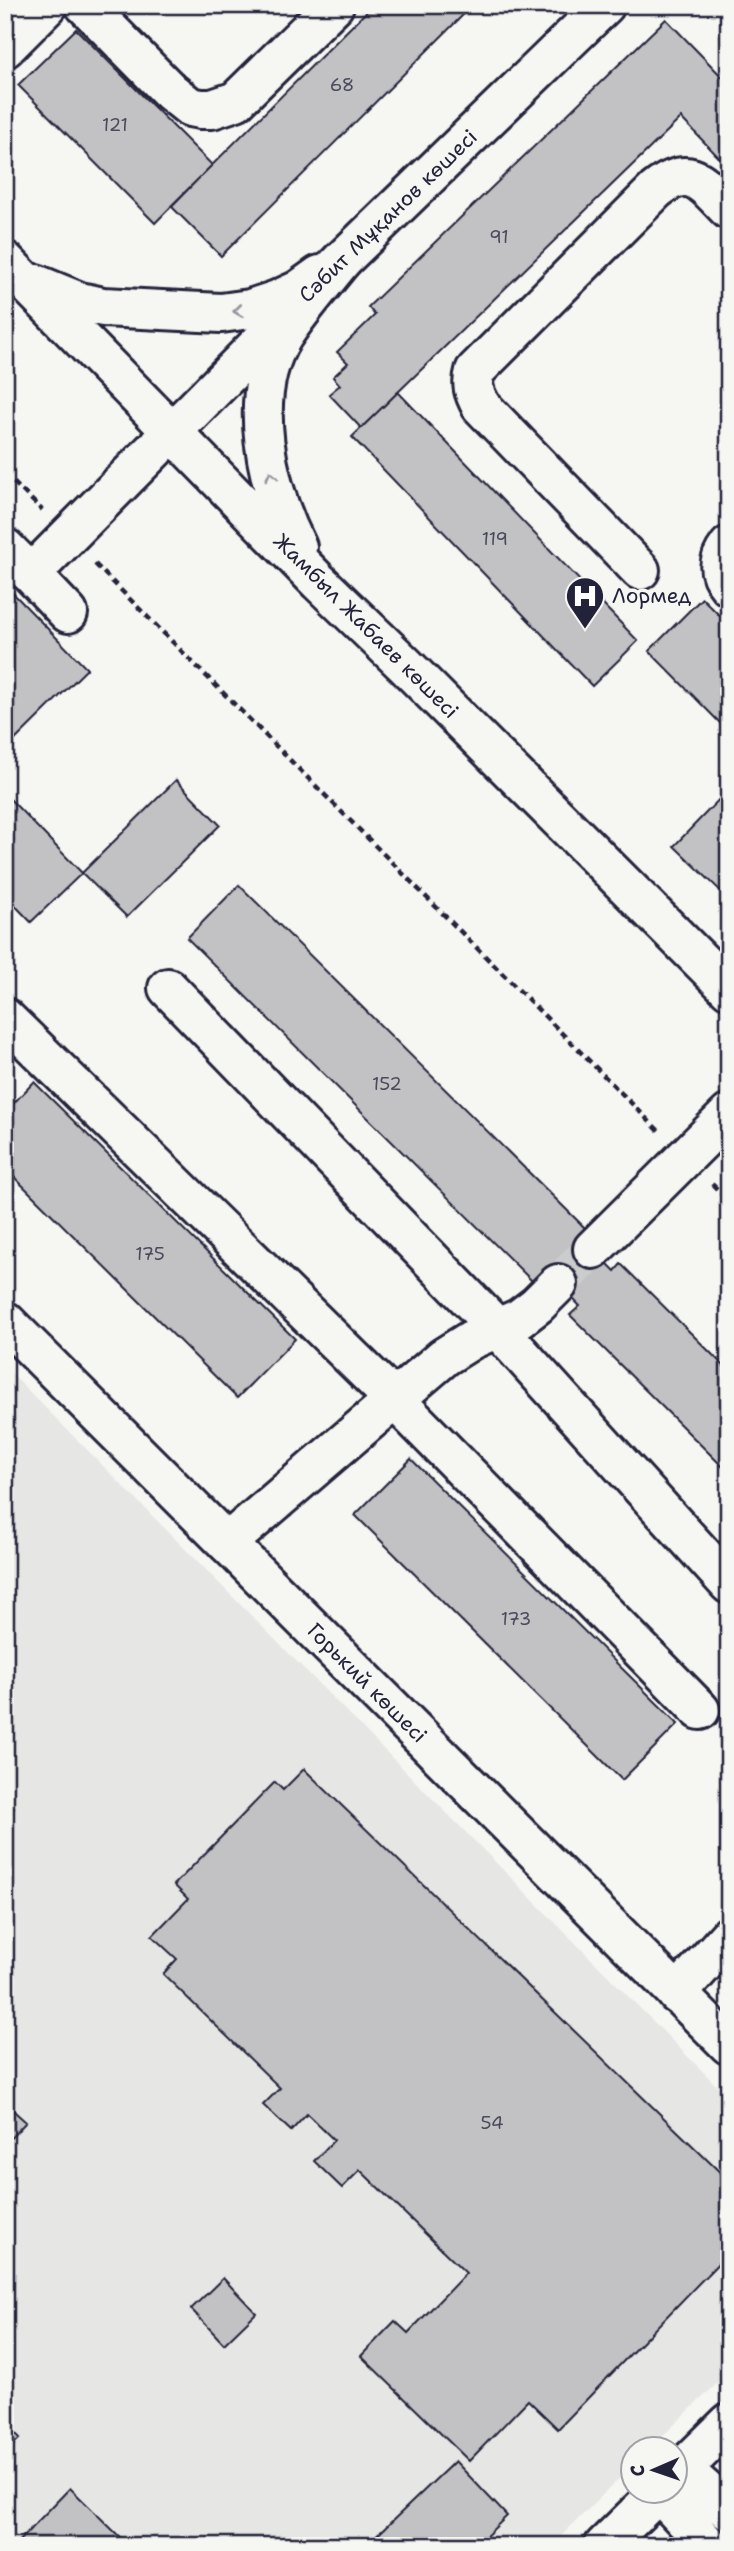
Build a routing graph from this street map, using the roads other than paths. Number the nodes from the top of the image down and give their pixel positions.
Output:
1 (48, 5) edge
2 (85, 5) edge
3 (334, 5) edge
4 (606, 5) edge
5 (5, 48) edge
6 (729, 210) edge
7 (342, 260) junction
8 (12, 268) edge
9 (174, 432) junction
10 (729, 546) edge
11 (18, 561) edge
12 (640, 570) dead end
13 (319, 582) junction
14 (729, 586) edge
15 (68, 613) dead end
16 (168, 988) dead end
17 (729, 989) edge
18 (5, 1018) edge
19 (729, 1114) edge
20 (593, 1249) tunnel mouth
21 (558, 1284) tunnel mouth
22 (5, 1321) edge
23 (498, 1329) junction
24 (394, 1399) junction
25 (227, 1543) junction
26 (729, 1584) edge
27 (700, 1710) dead end
28 (729, 1936) edge
29 (677, 1994) junction
30 (729, 2045) edge
31 (729, 2424) edge
32 (688, 2464) edge
33 (688, 2491) edge
34 (645, 2506) edge
35 (684, 2506) edge
36 (729, 2511) edge
37 (604, 2546) edge
38 (709, 2546) edge

1 - 5 main road
2 - 3 main road
4 - 7 main road, Сәбит Мұқанов көшесі
6 - 12 main road
7 -> 8 main road
7 - 9 main road, Сәбит Мұқанов көшесі
13 -> 7 main road
8 - 9 main road, Жамбыл Жабаев көшесі
9 - 11 main road, Сәбит Мұқанов көшесі
9 - 13 main road, Жамбыл Жабаев көшесі
10 - 14 main road
11 - 15 main road
13 - 17 main road, Жамбыл Жабаев көшесі
16 - 23 main road
18 - 24 main road
19 - 20 main road
21 - 23 main road
22 - 25 main road, Горький көшесі
23 - 24 main road
23 - 26 main road
24 - 25 main road
24 - 27 main road
25 - 29 main road, Горький көшесі
28 - 29 main road
29 - 30 main road, Горький көшесі
31 - 32 main road
33 - 36 main road
34 - 37 main road
35 - 38 main road

